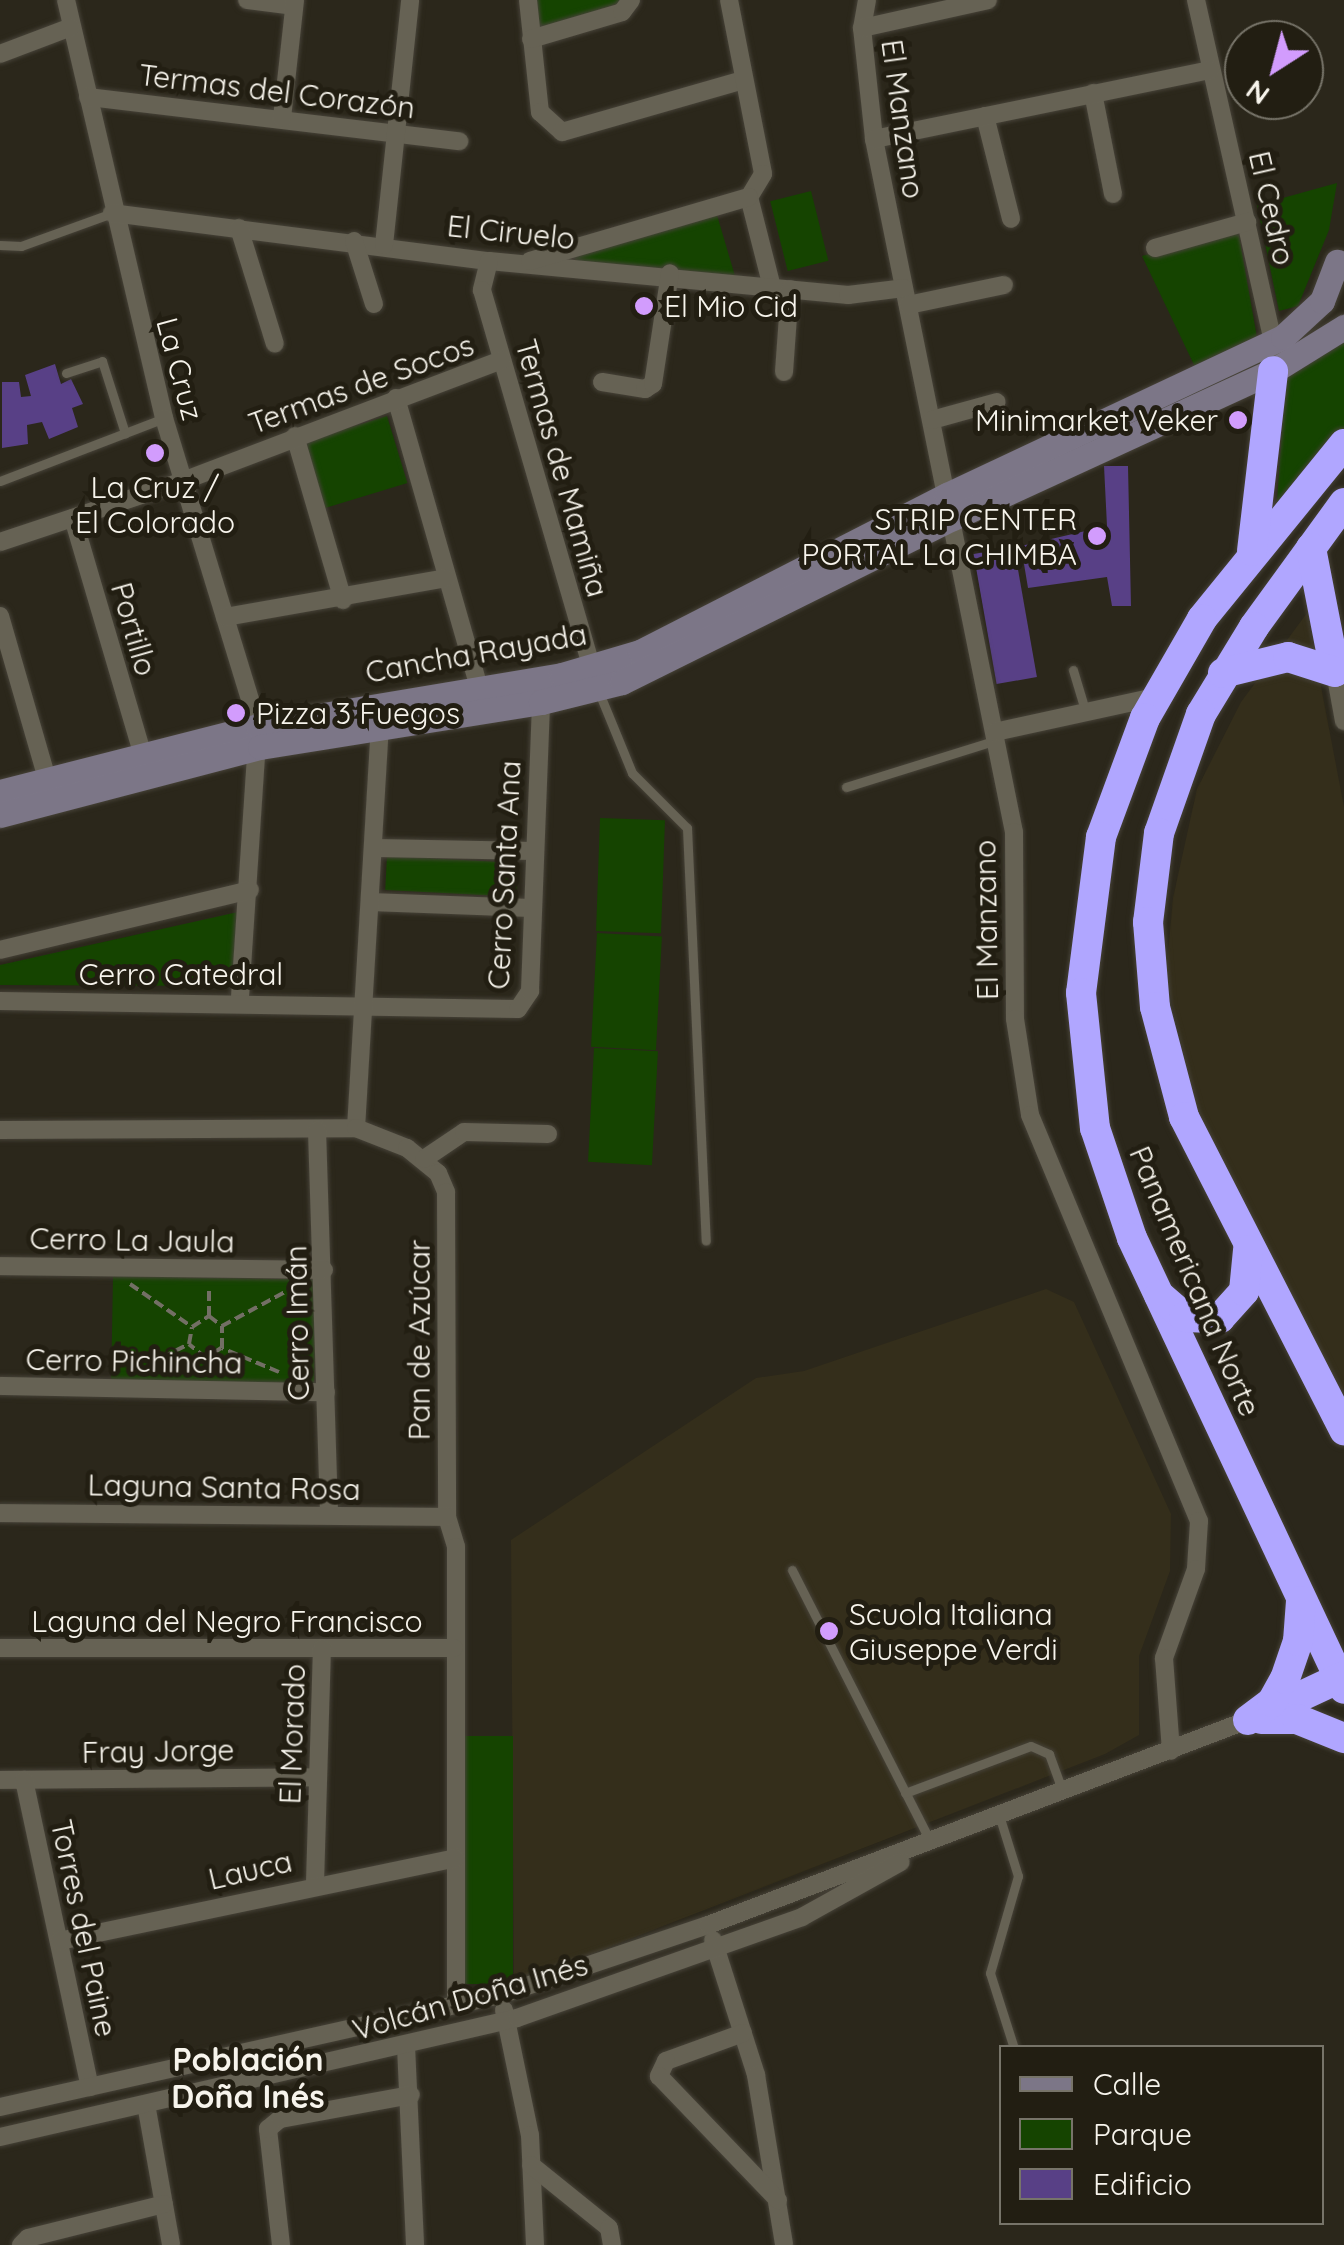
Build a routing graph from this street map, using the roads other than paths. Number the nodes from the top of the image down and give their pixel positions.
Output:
1 (66, 0) edge
2 (247, 0) edge
3 (410, 0) edge
4 (528, 0) edge
5 (632, 0) edge
6 (729, 0) edge
7 (868, 0) edge
8 (988, 0) edge
9 (1196, 0) edge
10 (294, 3) edge
11 (71, 27) junction
12 (862, 28) junction
13 (530, 39) junction
14 (0, 54) edge
15 (1211, 70) junction
16 (740, 80) junction
17 (1093, 93) junction
18 (88, 97) junction
19 (985, 116) junction
20 (282, 118) junction
21 (396, 133) junction
22 (874, 139) junction
23 (459, 141) dead end
24 (1113, 194) dead end
25 (750, 198) junction
26 (112, 214) junction
27 (1012, 219) dead end
28 (1248, 222) junction
29 (239, 228) junction
30 (354, 242) junction
31 (0, 245) edge
32 (384, 245) junction
33 (1155, 248) dead end
34 (1341, 253) edge
35 (489, 261) junction
36 (530, 261) junction
37 (670, 274) junction
38 (1004, 284) dead end
39 (781, 288) junction
40 (1344, 290) edge
41 (906, 297) junction
42 (374, 304) dead end
43 (1344, 328) edge
44 (275, 344) dead end
45 (1274, 356) junction
46 (502, 360) junction
47 (784, 372) dead end
48 (66, 373) dead end
49 (602, 382) dead end
50 (396, 398) junction
51 (997, 402) dead end
52 (164, 418) junction
53 (932, 420) junction
54 (125, 433) junction
55 (295, 436) junction
56 (1344, 444) edge
57 (0, 481) edge
58 (182, 481) junction
59 (1344, 502) edge
60 (950, 506) junction
61 (73, 518) junction
62 (0, 542) edge
63 (1311, 548) junction
64 (1251, 557) junction
65 (446, 578) junction
66 (343, 600) junction
67 (225, 618) junction
68 (2, 629) edge
69 (1073, 670) dead end
70 (1335, 672) junction
71 (1223, 673) junction
72 (595, 679) junction
73 (480, 690) junction
74 (1155, 697) junction
75 (542, 702) junction
76 (1085, 710) junction
77 (1344, 721) edge
78 (380, 726) junction
79 (996, 736) junction
80 (259, 737) junction
81 (142, 756) junction
82 (47, 780) junction
83 (846, 787) dead end
84 (0, 792) edge
85 (0, 815) edge
86 (376, 848) junction
87 (534, 852) junction
88 (250, 890) junction
89 (370, 902) junction
90 (531, 908) junction
91 (0, 950) edge
92 (240, 1000) junction
93 (0, 1001) edge
94 (361, 1003) junction
95 (356, 1128) junction
96 (0, 1130) edge
97 (318, 1130) junction
98 (548, 1134) dead end
99 (424, 1159) junction
100 (706, 1241) dead end
101 (1248, 1248) junction
102 (0, 1266) edge
103 (324, 1270) junction
104 (1154, 1290) junction
105 (0, 1386) edge
106 (326, 1392) junction
107 (1344, 1430) edge
108 (0, 1512) edge
109 (328, 1515) junction
110 (447, 1517) junction
111 (792, 1570) dead end
112 (1301, 1600) junction
113 (0, 1648) edge
114 (322, 1648) junction
115 (454, 1648) junction
116 (1343, 1681) edge
117 (1248, 1720) junction
118 (1344, 1738) edge
119 (1171, 1751) junction
120 (316, 1777) junction
121 (0, 1780) edge
122 (24, 1780) junction
123 (1062, 1789) junction
124 (905, 1793) junction
125 (1000, 1815) junction
126 (931, 1844) junction
127 (455, 1858) junction
128 (315, 1883) junction
129 (708, 1926) junction
130 (59, 1941) junction
131 (715, 1948) junction
132 (500, 1995) junction
133 (456, 2004) junction
134 (506, 2021) junction
135 (743, 2033) junction
136 (1013, 2045) edge
137 (406, 2046) junction
138 (90, 2087) junction
139 (410, 2095) junction
140 (146, 2104) junction
141 (0, 2107) edge
142 (0, 2137) edge
143 (531, 2165) junction
144 (778, 2201) junction
145 (164, 2204) junction
146 (21, 2245) edge
147 (171, 2245) edge
148 (280, 2245) edge
149 (415, 2245) edge
150 (536, 2245) edge
151 (612, 2245) edge
152 (784, 2245) edge

1 - 11 street, La Cruz
2 - 10 street
3 - 21 street
4 - 13 street
5 - 13 street
6 - 16 street
7 - 12 street, El Manzano
8 - 12 street
9 - 15 street, El Cedro
10 - 20 street
11 - 14 street
11 - 18 street, La Cruz
12 - 22 street, El Manzano
13 - 16 street
15 - 17 street
15 - 28 street, El Cedro
16 - 25 street
17 - 19 street
17 - 24 street
18 - 20 street, Termas del Corazón
18 - 26 street, La Cruz
19 - 22 street
19 - 27 street
20 - 21 street, Termas del Corazón
21 - 23 street, Termas del Corazón
21 - 32 street
22 - 41 street, El Manzano
25 - 36 street
25 - 39 street
26 - 29 street, El Ciruelo
26 - 31 lane
26 - 52 street, La Cruz
28 - 33 street
28 - 45 street, El Cedro
29 - 30 street, El Ciruelo
29 - 44 street
30 - 32 street, El Ciruelo
30 - 42 street
32 - 35 street, El Ciruelo
34 - 40 street
34 - 45 street, Cancha Rayada
35 - 36 street, El Ciruelo
35 - 46 street, Termas de Mamiña
36 - 37 street, El Ciruelo
37 - 39 street, El Ciruelo
37 - 49 street
38 - 41 street, El Ciruelo
39 - 41 street, El Ciruelo
39 - 47 street
41 - 53 street, El Manzano
43 - 45 street, Cancha Rayada
45 - 60 street, Cancha Rayada
45 - 64 highway
46 - 50 street, Termas de Socos
46 - 72 street, Termas de Mamiña
48 - 54 lane
50 - 55 street, Termas de Socos
50 - 65 street
51 - 53 street
52 - 54 lane
52 - 58 street, La Cruz
53 - 60 street, El Manzano
54 - 57 lane
55 - 58 street, Termas de Socos
55 - 66 street
56 - 64 highway, Panamericana Norte
58 - 61 street, Termas de Socos
58 - 67 street, La Cruz
59 - 63 highway, Panamericana Norte
60 - 72 street, Cancha Rayada
60 - 79 street, El Manzano
61 - 62 street, Termas de Socos
61 - 81 street, Portillo
63 - 70 highway
63 - 71 highway, Panamericana Norte
64 - 74 highway, Panamericana Norte
65 - 66 street
65 - 73 street
66 - 67 street
67 - 80 street, La Cruz
68 - 82 street
69 - 76 lane
70 - 71 highway
70 - 77 street
71 - 101 highway, Panamericana Norte
72 - 73 street, Cancha Rayada
72 - 75 street, Cancha Rayada
72 - 100 lane
73 - 80 street, Cancha Rayada
74 - 76 street
74 - 104 highway, Panamericana Norte
75 - 78 street, Cancha Rayada
75 - 87 street, Cerro Santa Ana
76 - 79 street
78 - 80 street, Cancha Rayada
78 - 86 street
79 - 83 lane
79 - 119 street, El Manzano
80 - 81 street, Cancha Rayada
80 - 85 street, Cancha Rayada
80 - 88 street
81 - 82 street, Cancha Rayada
82 - 84 street, Cancha Rayada
86 - 87 street
86 - 89 street
87 - 90 street, Cerro Santa Ana
88 - 91 street
88 - 92 street
89 - 90 street
89 - 94 street
90 - 94 street, Cerro Santa Ana
92 - 93 street, Cerro Catedral
92 - 94 street, Cerro Catedral
94 - 95 street
95 - 97 street
95 - 99 street
96 - 97 street
97 - 103 street, Cerro Imán
98 - 99 street
99 - 110 street, Pan de Azúcar
101 - 104 highway
101 - 107 highway, Panamericana Norte
102 - 103 street, Cerro La Jaula
103 - 106 street, Cerro Imán
104 - 112 highway, Panamericana Norte
105 - 106 street, Cerro Pichincha
106 - 109 street, Cerro Imán
108 - 109 street, Laguna Santa Rosa
109 - 110 street, Laguna Santa Rosa
110 - 115 street, Pan de Azúcar
111 - 124 lane
112 - 116 highway, Panamericana Norte
112 - 117 highway
113 - 114 street, Laguna del Negro Francisco
114 - 115 street, Laguna del Negro Francisco
114 - 120 street, El Morado
115 - 127 street, Pan de Azúcar
116 - 117 highway
117 - 118 highway
117 - 119 street, Volcán Doña Inés
119 - 123 street, Volcán Doña Inés
120 - 122 street, Fray Jorge
120 - 128 street, El Morado
121 - 122 street, Fray Jorge
122 - 130 street, Torres del Paine
123 - 124 lane
123 - 125 street, Volcán Doña Inés
124 - 126 lane
125 - 126 street, Volcán Doña Inés
125 - 136 lane
126 - 129 street, Volcán Doña Inés
126 - 131 street, Volcán Doña Inés
127 - 128 street, Lauca
127 - 133 street, Pan de Azúcar
128 - 130 street, Lauca
129 - 131 street
129 - 132 street, Volcán Doña Inés
130 - 138 street, Torres del Paine
131 - 134 street, Volcán Doña Inés
131 - 135 street
132 - 133 street, Volcán Doña Inés
132 - 134 street
133 - 138 street, Volcán Doña Inés
134 - 137 street, Volcán Doña Inés
134 - 143 street
135 - 144 street
135 - 144 street
137 - 139 street
137 - 140 street, Volcán Doña Inés
138 - 141 street, Volcán Doña Inés
139 - 148 street
139 - 149 street
140 - 142 street, Volcán Doña Inés
140 - 145 street
143 - 150 street
143 - 151 street
144 - 152 street
145 - 146 street
145 - 147 street

